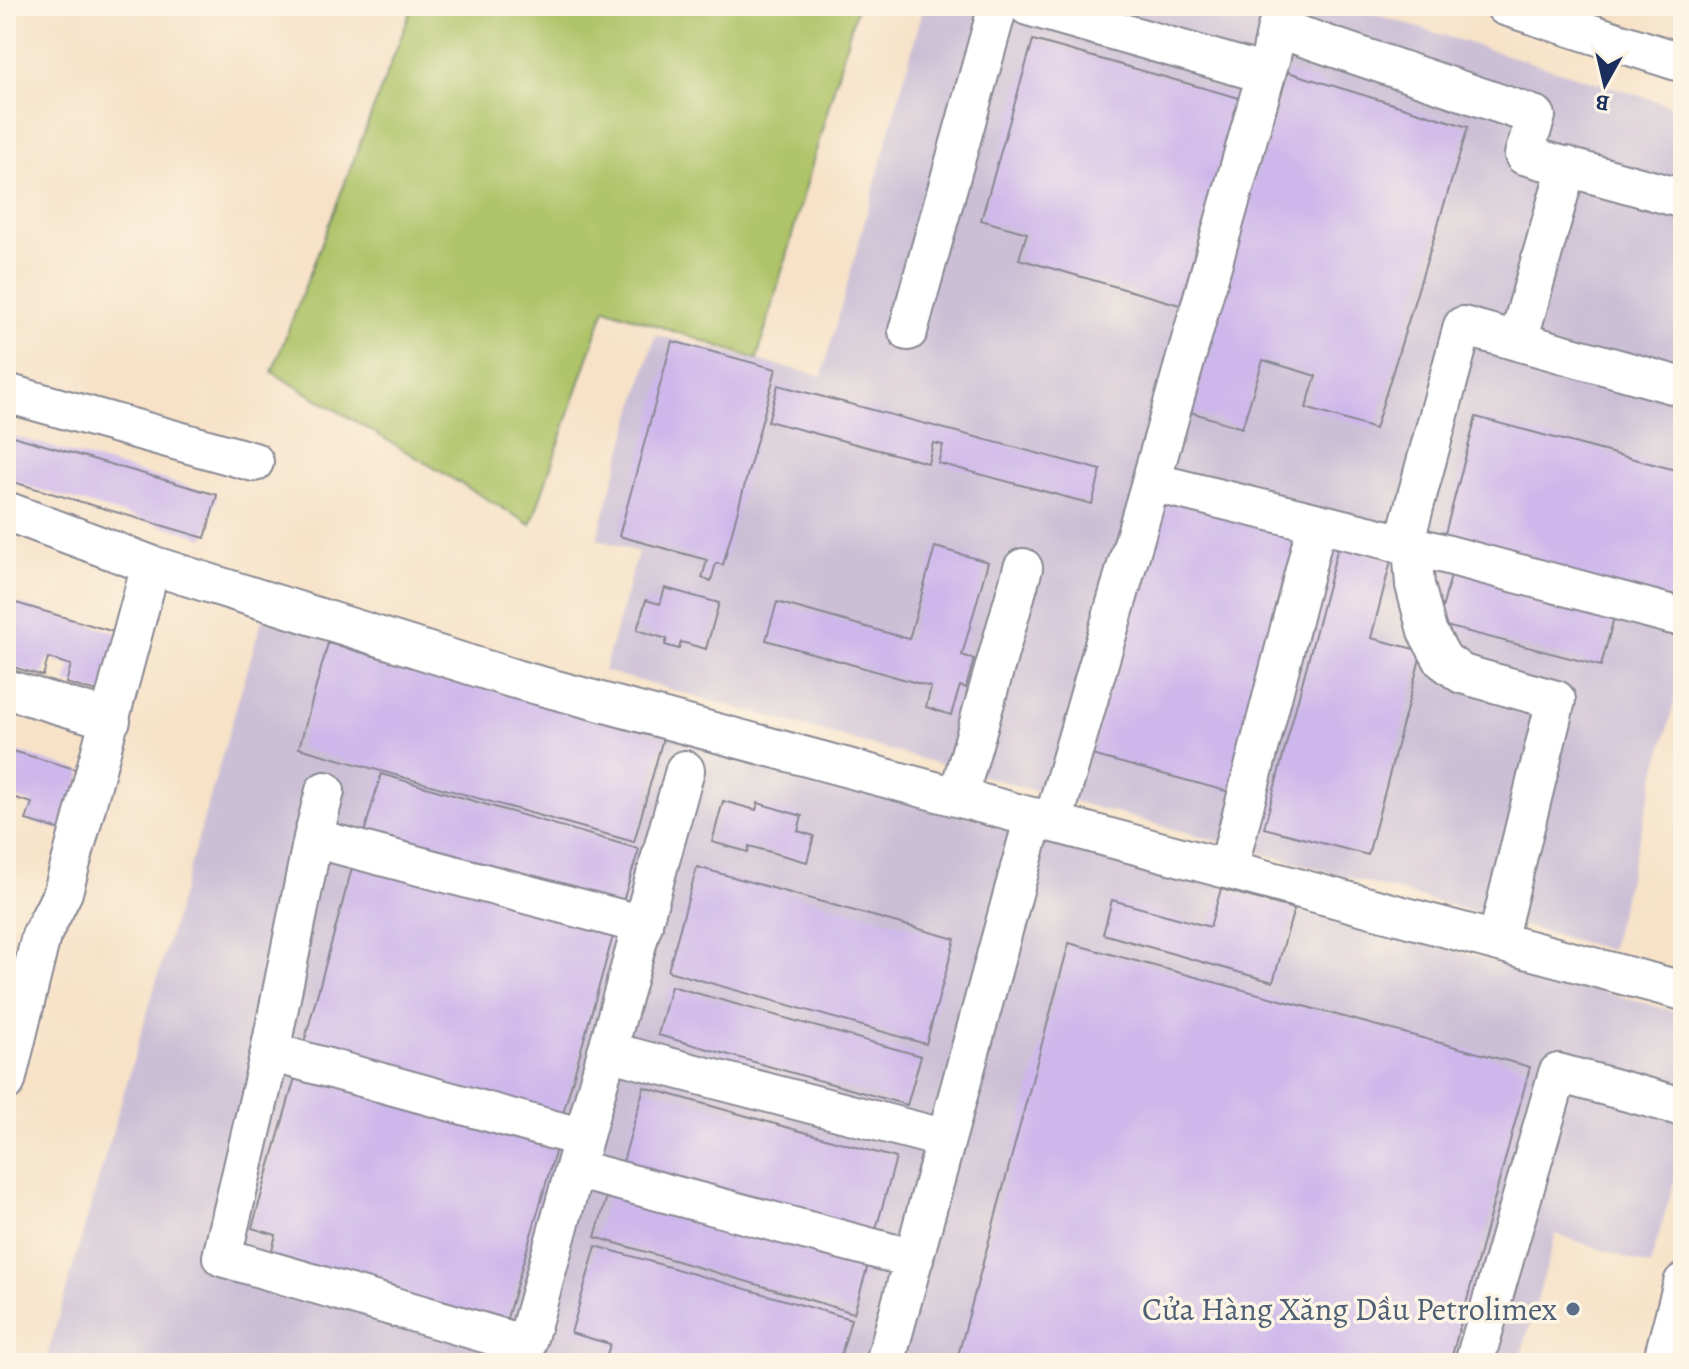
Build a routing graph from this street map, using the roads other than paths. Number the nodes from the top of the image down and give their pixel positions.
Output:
1 (998, 6) edge
2 (1028, 6) edge
3 (1505, 6) edge
4 (1589, 19) edge
5 (1683, 63) edge
6 (1266, 74) junction
7 (1567, 166) junction
8 (1683, 199) edge
9 (908, 331) dead end
10 (1518, 341) junction
11 (1683, 387) edge
12 (6, 393) edge
13 (254, 462) dead end
14 (1151, 482) junction
15 (6, 511) edge
16 (1317, 523) junction
17 (1408, 545) junction
18 (151, 565) junction
19 (1023, 568) dead end
20 (1673, 615) dead end
21 (6, 689) edge
22 (111, 720) junction
23 (685, 770) dead end
24 (325, 791) dead end
25 (958, 797) junction
26 (1043, 820) junction
27 (313, 838) junction
28 (1228, 869) junction
29 (643, 925) junction
30 (1497, 941) junction
31 (1683, 991) edge
32 (607, 1051) junction
33 (270, 1052) junction
34 (6, 1081) edge
35 (1683, 1107) edge
36 (946, 1139) junction
37 (579, 1153) junction
38 (914, 1259) junction
39 (1683, 1283) edge
40 (523, 1354) edge
41 (885, 1363) edge
42 (1474, 1363) edge
43 (1662, 1363) edge

1 - 9 street
2 - 6 street
3 - 4 street
4 - 5 street
6 - 7 street
6 - 14 street
7 - 8 street
7 - 10 street
10 - 11 street
10 - 17 street
12 - 13 street
14 - 16 street
14 - 26 street
15 - 18 street
16 - 17 street
16 - 28 street
17 - 20 street
17 - 30 street
18 - 22 street
18 - 25 street
19 - 25 street
21 - 22 street
22 - 34 street
23 - 29 street
24 - 27 street
25 - 26 street
26 - 28 street
26 - 36 street
27 - 29 street
27 - 33 street
28 - 30 street
29 - 32 street
30 - 31 street
32 - 36 street
32 - 37 street
33 - 37 street
33 - 40 street
35 - 42 street
36 - 38 street
37 - 38 street
37 - 40 street
38 - 41 street
39 - 43 street

